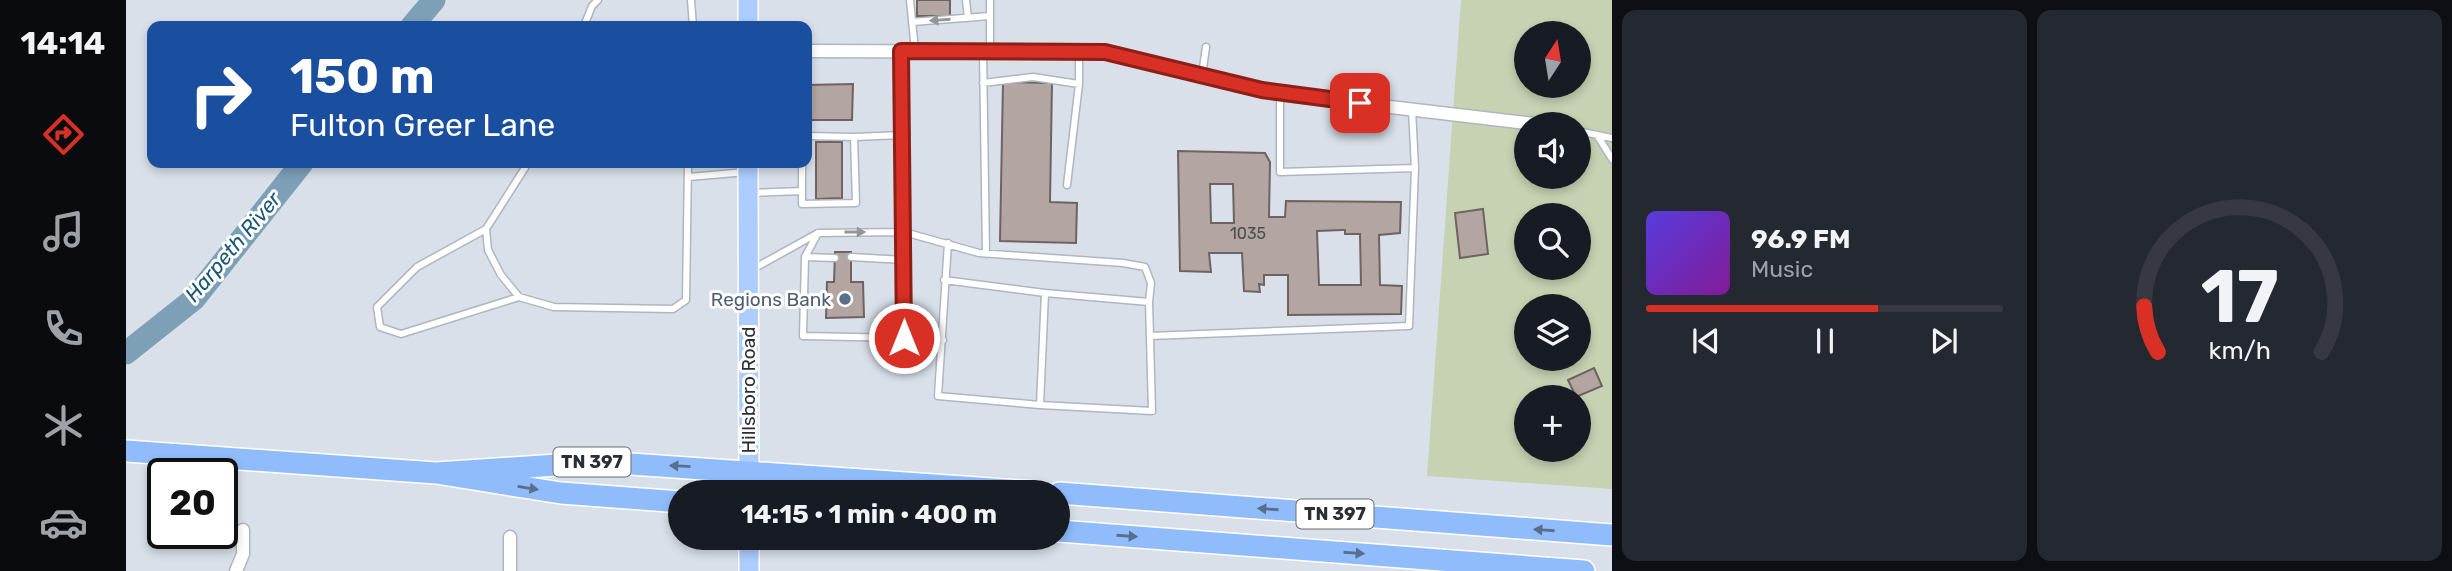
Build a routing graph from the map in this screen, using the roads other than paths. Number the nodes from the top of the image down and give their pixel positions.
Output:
1 (598, 0) edge
2 (691, 0) edge
3 (748, 0) edge
4 (910, 0) edge
5 (966, 0) edge
6 (990, 0) edge
7 (990, 16) junction
8 (968, 18) junction
9 (586, 21) edge
10 (693, 21) edge
11 (748, 21) edge
12 (912, 22) junction
13 (1206, 47) dead end
14 (986, 50) junction
15 (1079, 50) junction
16 (812, 51) edge
17 (901, 51) junction
18 (915, 51) junction
19 (1202, 75) junction
20 (983, 83) junction
21 (1079, 84) junction
22 (1280, 94) junction
23 (1412, 109) junction
24 (1514, 121) edge
25 (1591, 134) edge
26 (902, 135) junction
27 (1597, 135) junction
28 (812, 136) edge
29 (854, 136) junction
30 (1612, 138) edge
31 (1612, 159) edge
32 (525, 168) edge
33 (688, 168) edge
34 (742, 168) edge
35 (748, 168) edge
36 (802, 168) edge
37 (1415, 168) junction
38 (689, 177) junction
39 (1067, 185) dead end
40 (802, 191) junction
41 (748, 193) junction
42 (486, 229) junction
43 (904, 232) junction
44 (818, 233) junction
45 (948, 243) junction
46 (986, 254) junction
47 (806, 257) junction
48 (851, 257) dead end
49 (835, 258) dead end
50 (904, 260) junction
51 (748, 271) junction
52 (944, 280) junction
53 (1045, 293) junction
54 (519, 297) junction
55 (1149, 302) junction
56 (1150, 336) junction
57 (904, 338) junction
58 (943, 340) junction
59 (1040, 405) junction
60 (126, 451) edge
61 (749, 470) junction
62 (436, 473) junction
63 (749, 480) edge
64 (879, 480) edge
65 (1070, 495) edge
66 (668, 501) edge
67 (243, 530) dead end
68 (1070, 532) edge
69 (1612, 535) edge
70 (510, 537) dead end
71 (749, 550) edge
72 (236, 571) edge
73 (510, 571) edge
74 (749, 571) edge
75 (1584, 571) edge

1 - 9 lane
2 - 10 lane
3 - 11 main road
4 - 12 lane
5 - 8 lane
6 - 7 lane
7 - 8 lane
7 - 14 lane
8 -> 12 lane
12 - 18 lane
13 - 19 lane
14 - 15 street
14 - 18 street
14 - 20 lane
15 - 19 street
15 - 21 lane
16 - 17 street
17 - 18 street
17 - 26 lane
19 - 22 street
20 - 21 lane
20 - 46 lane
21 - 39 lane
22 - 23 street
22 - 37 lane
23 - 24 street
23 - 37 lane
25 - 27 lane
26 - 29 lane
26 - 43 lane
27 - 30 lane
27 - 31 lane
28 - 29 lane
29 - 40 lane
32 - 42 lane
33 - 38 lane
34 - 38 lane
35 - 41 main road, Hillsboro Road
36 - 40 lane
37 - 56 lane
38 - 54 lane
40 - 41 lane
41 - 51 main road, Hillsboro Road
42 - 54 lane
42 - 54 lane
44 -> 43 lane
43 - 45 lane
43 - 50 lane
44 - 47 lane
44 - 51 lane
45 - 46 lane
45 - 52 lane
46 - 55 lane
47 - 49 lane
47 - 57 lane
48 - 50 lane
50 - 57 lane
51 - 61 main road, Hillsboro Road
52 - 53 lane
52 - 58 lane
53 - 55 lane
53 - 59 lane
55 - 56 lane
56 - 59 lane
57 - 58 lane
58 - 59 lane
60 - 62 highway, TN 397
61 -> 62 highway, TN 397
61 - 63 main road, Hillsboro Road
61 - 64 highway, TN 397
62 -> 66 highway, TN 397
69 -> 65 highway, TN 397
67 - 72 street
68 -> 75 highway, TN 397
70 - 73 street
71 - 74 main road

